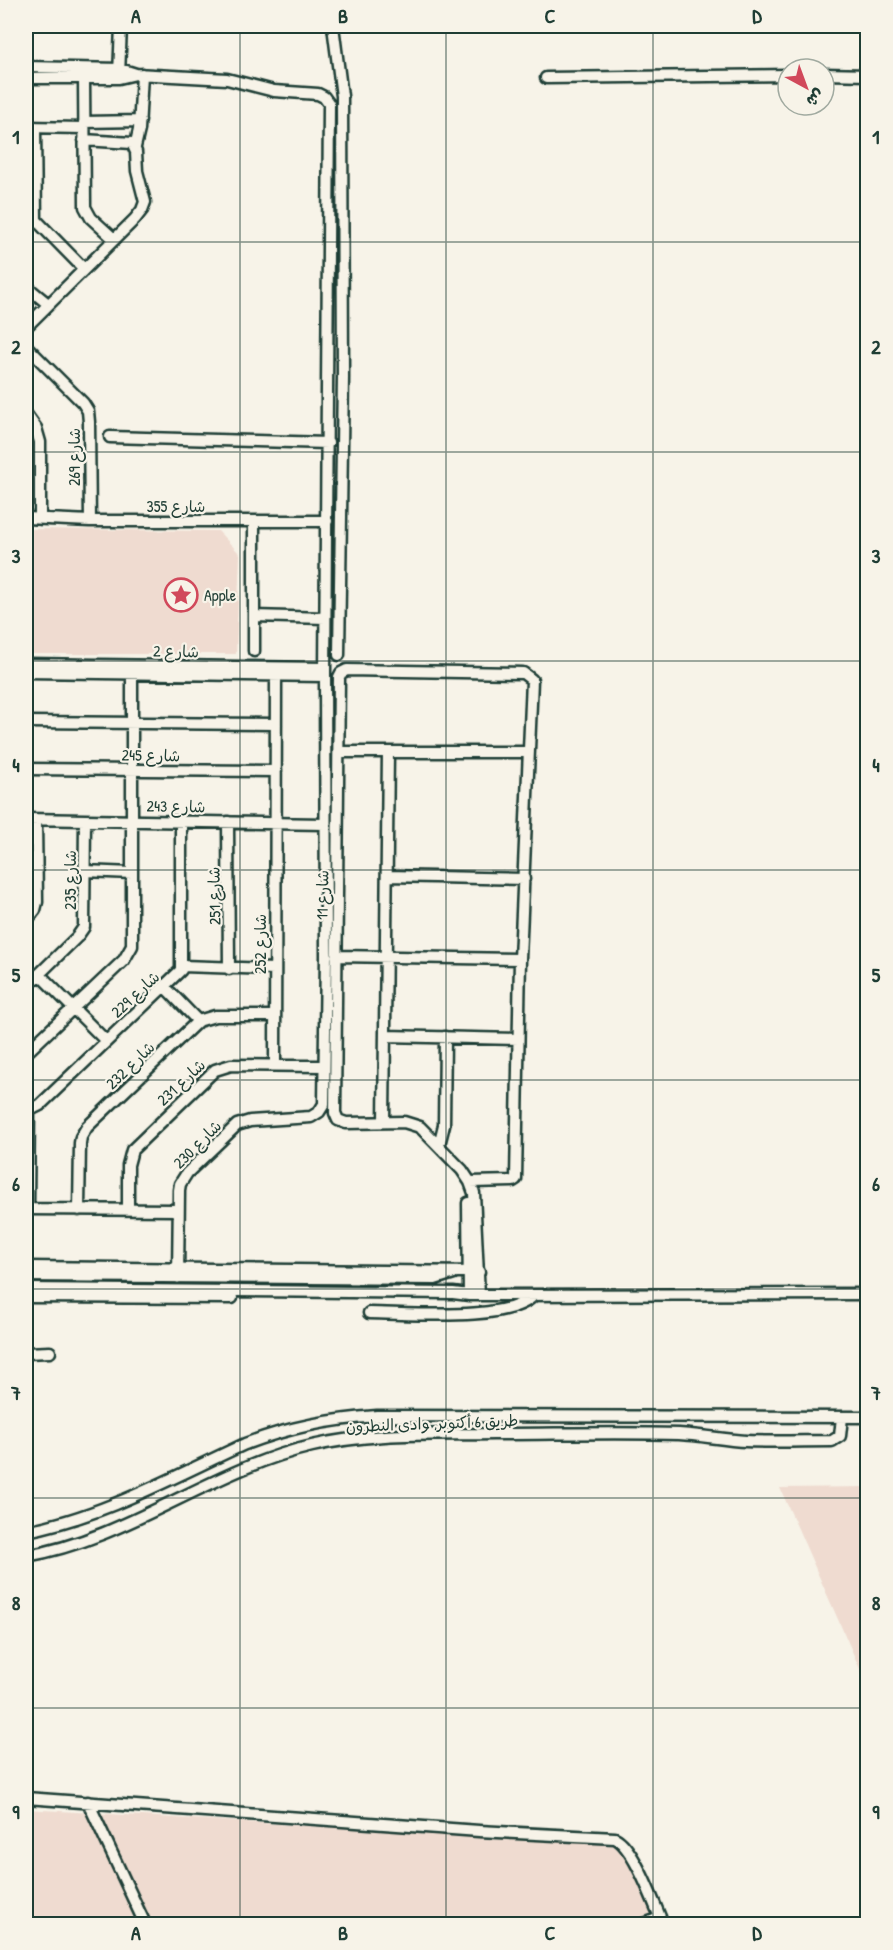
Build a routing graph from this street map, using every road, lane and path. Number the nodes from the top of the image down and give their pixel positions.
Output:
1 (121, 26) edge
2 (333, 26) edge
3 (26, 68) edge
4 (119, 74) junction
5 (139, 74) junction
6 (836, 74) edge
7 (776, 75) edge
8 (867, 75) edge
9 (26, 78) edge
10 (84, 78) junction
11 (546, 78) dead end
12 (342, 101) junction
13 (328, 104) junction
14 (140, 121) junction
15 (30, 127) edge
16 (84, 130) junction
17 (135, 147) junction
18 (30, 175) edge
19 (31, 220) edge
20 (114, 239) junction
21 (84, 269) junction
22 (26, 286) edge
23 (48, 304) junction
24 (26, 327) edge
25 (26, 346) edge
26 (26, 414) edge
27 (110, 437) dead end
28 (328, 443) junction
29 (26, 518) edge
30 (40, 519) junction
31 (90, 521) junction
32 (254, 521) junction
33 (327, 521) junction
34 (254, 616) junction
35 (325, 618) junction
36 (254, 651) dead end
37 (339, 655) dead end
38 (26, 664) edge
39 (120, 669) junction
40 (26, 672) edge
41 (325, 672) junction
42 (132, 674) junction
43 (276, 675) junction
44 (26, 722) edge
45 (132, 723) junction
46 (276, 724) junction
47 (339, 752) junction
48 (388, 752) junction
49 (529, 752) junction
50 (26, 769) edge
51 (132, 770) junction
52 (276, 771) junction
53 (31, 820) edge
54 (85, 820) junction
55 (132, 821) junction
56 (181, 822) junction
57 (228, 822) junction
58 (276, 823) junction
59 (326, 824) junction
60 (85, 871) junction
61 (132, 873) junction
62 (387, 876) junction
63 (524, 879) junction
64 (26, 921) edge
65 (336, 956) junction
66 (386, 957) junction
67 (520, 959) junction
68 (182, 966) junction
69 (229, 969) junction
70 (274, 969) junction
71 (39, 974) junction
72 (26, 987) edge
73 (165, 987) junction
74 (73, 1008) junction
75 (275, 1016) junction
76 (198, 1021) junction
77 (385, 1036) junction
78 (445, 1037) junction
79 (518, 1039) junction
80 (106, 1041) junction
81 (26, 1053) edge
82 (275, 1065) junction
83 (324, 1066) junction
84 (324, 1104) joint
85 (27, 1112) edge
86 (384, 1122) junction
87 (439, 1144) junction
88 (27, 1163) edge
89 (470, 1182) junction
90 (27, 1209) edge
91 (79, 1210) junction
92 (128, 1210) junction
93 (178, 1210) junction
94 (26, 1267) edge
95 (474, 1272) junction
96 (178, 1273) junction
97 (26, 1276) edge
98 (26, 1288) edge
99 (867, 1294) edge
100 (358, 1295) junction
101 (470, 1295) junction
102 (534, 1295) junction
103 (26, 1297) edge
104 (369, 1313) dead end
105 (50, 1352) dead end
106 (26, 1353) edge
107 (842, 1417) junction
108 (867, 1417) edge
109 (26, 1531) edge
110 (26, 1556) edge
111 (26, 1798) edge
112 (88, 1802) junction
113 (657, 1923) edge
114 (145, 1924) edge

1 - 4 street
2 - 12 street
3 - 4 street
4 - 5 street
4 - 10 street
5 - 13 street
5 - 14 street
6 - 8 street
7 - 11 street
9 - 10 street
10 - 16 street
12 - 13 street
12 - 37 street
13 - 28 street, شارع 11
14 - 16 street
14 - 17 street
15 - 16 street
15 - 18 street
16 - 17 street
16 - 20 street
17 - 20 street
18 - 19 street
19 - 21 street
20 - 21 street
21 - 23 street
22 - 23 street
23 - 24 street
25 - 31 street, شارع 269
26 - 30 street
27 - 28 street
28 - 33 street, شارع 11
29 - 30 street, شارع 355
30 - 31 street, شارع 355
31 - 32 street, شارع 355
32 - 33 street, شارع 355
32 - 34 street
33 - 35 street, شارع 11
34 - 35 street
34 - 36 street
35 - 41 street, شارع 11
38 - 39 street, شارع 2
39 - 40 street, شارع 2
39 - 41 street, شارع 2
39 - 42 street, شارع 2
41 - 43 street, شارع 2
41 - 59 street, شارع 11
42 - 43 street, شارع 2
42 - 45 street
43 - 46 street, شارع 252
44 - 45 street, شارع 245
45 - 46 street, شارع 245
45 - 51 street
46 - 52 street, شارع 252
47 - 48 street
47 - 49 street, شارع 11
47 - 65 street, شارع 11
48 - 49 street
48 - 62 street
49 - 63 street
50 - 51 street, شارع 245
51 - 52 street, شارع 245
51 - 55 street
52 - 58 street, شارع 252
53 - 54 street, شارع 243
53 - 64 street
54 - 55 street, شارع 243
54 - 60 street, شارع 235
55 - 56 street, شارع 243
55 - 61 street
56 - 57 street, شارع 243
56 - 68 street, شارع 229
57 - 58 street, شارع 243
57 - 69 street, شارع 251
58 - 59 street, شارع 243
58 - 70 street, شارع 252
59 - 83 street, شارع 11
60 - 61 street
60 - 71 street, شارع 235
61 - 74 street
62 - 63 street
62 - 66 street
63 - 67 street
65 - 66 street
65 - 86 street, شارع 11
66 - 67 street
66 - 77 street
67 - 79 street
68 - 69 street
68 - 73 street, شارع 229
69 - 70 street
70 - 75 street, شارع 252
71 - 72 street, شارع 235
71 - 74 street
73 - 76 street
73 - 80 street, شارع 229
74 - 80 street
74 - 81 street
75 - 76 street
75 - 82 street, شارع 252
76 - 91 street, شارع 232
77 - 78 street
77 - 86 street
78 - 79 street
78 - 87 street
79 - 89 street
80 - 85 street, شارع 229
82 - 83 street, شارع 231
82 - 92 street, شارع 231
83 - 84 street, شارع 11
84 - 93 street, شارع 230
85 - 88 street
86 - 87 street
87 - 89 street
88 - 90 street
89 - 95 street
90 - 91 street
91 - 92 street
92 - 93 street
93 - 96 street, شارع 230
94 - 96 street
95 - 96 street
95 - 101 street
96 - 97 street
98 - 100 street
99 - 102 street
100 - 101 street
100 - 103 street
101 - 102 street
102 - 104 street
105 - 106 street
107 - 108 street, طريق 6 أكتوبر, وادى النطرون
107 - 109 street, طريق 6 أكتوبر, وادى النطرون
107 - 110 street, طريق 6 أكتوبر, وادى النطرون
111 - 112 street
112 - 113 street
112 - 114 street

